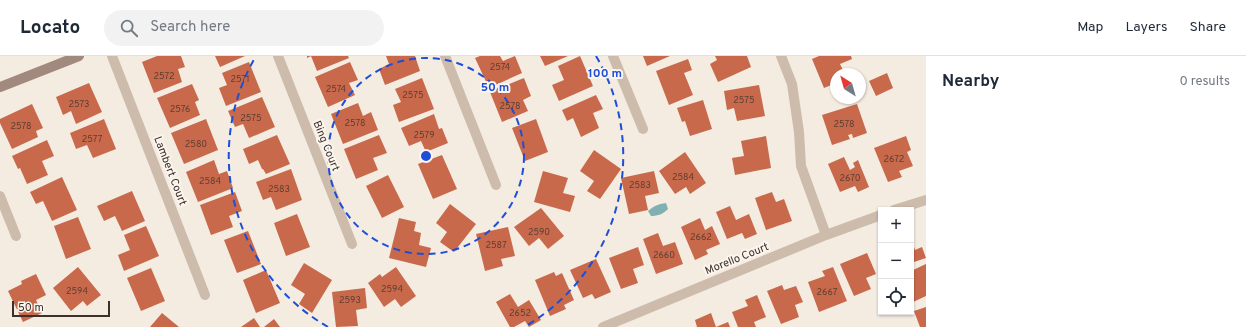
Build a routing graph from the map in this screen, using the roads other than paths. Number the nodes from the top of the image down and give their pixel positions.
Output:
1 (78, 56) edge
2 (112, 56) edge
3 (278, 56) edge
4 (445, 56) edge
5 (613, 56) edge
6 (781, 56) edge
7 (0, 87) edge
8 (643, 129) dead end
9 (496, 185) dead end
10 (0, 196) edge
11 (926, 200) edge
12 (904, 207) edge
13 (878, 216) edge
14 (826, 235) junction
15 (16, 236) dead end
16 (352, 244) dead end
17 (205, 295) dead end
18 (603, 327) edge

1 - 7 street
2 - 17 street, Lambert Court
3 - 16 street, Bing Court
4 - 9 street
5 - 8 street
6 - 14 street
10 - 15 street
11 - 12 street
13 - 14 street, Morello Court
14 - 18 street, Morello Court

